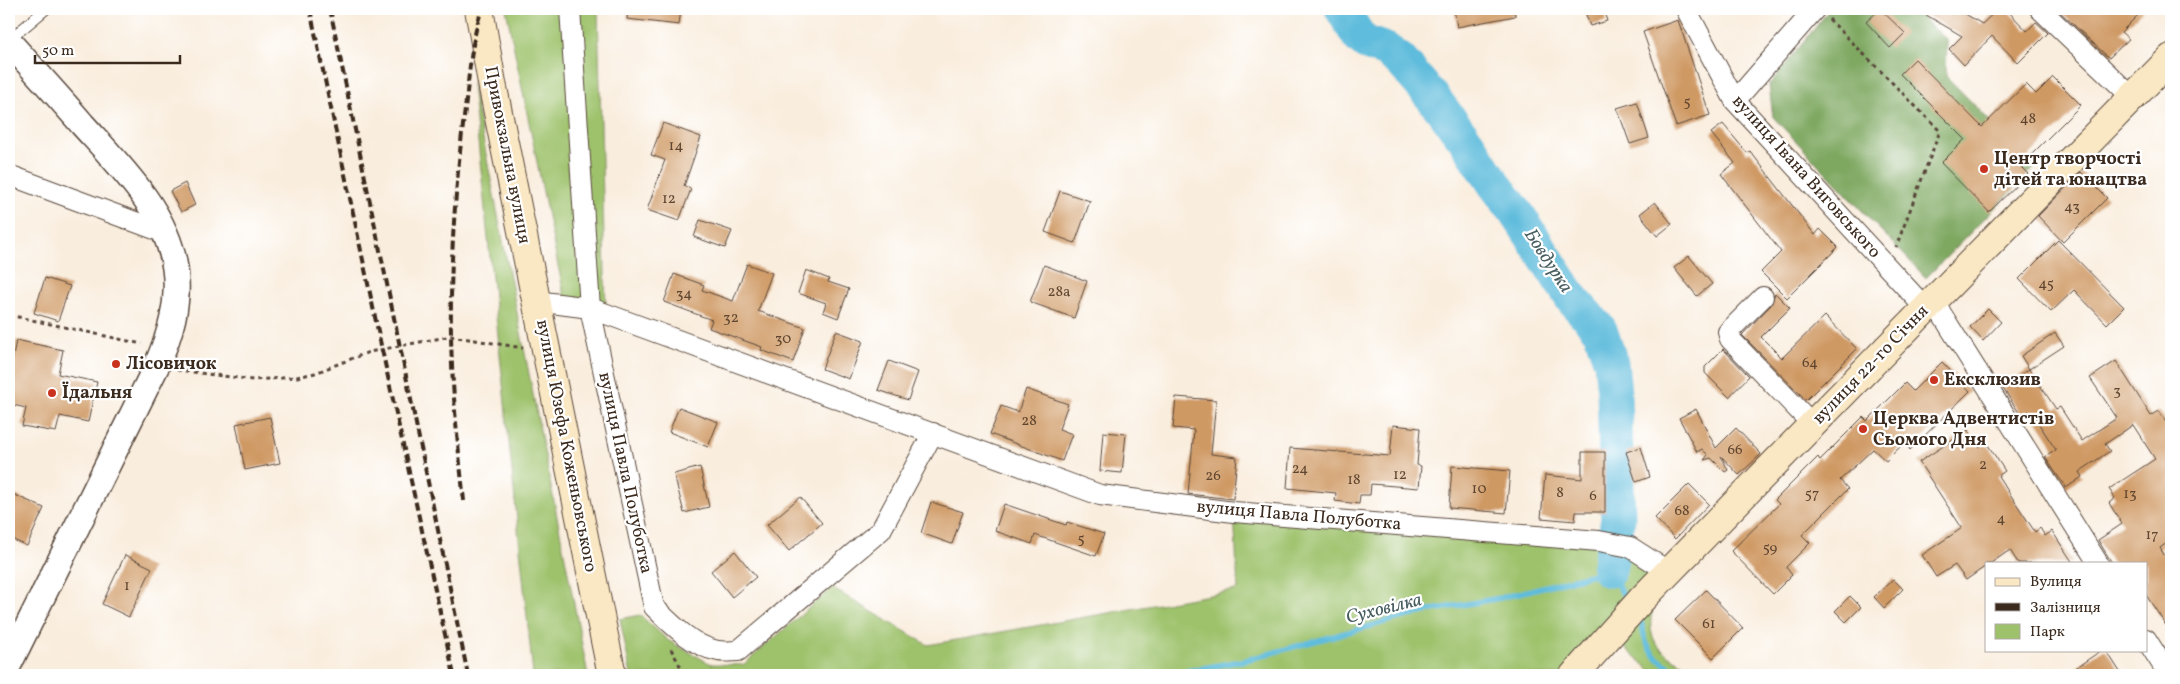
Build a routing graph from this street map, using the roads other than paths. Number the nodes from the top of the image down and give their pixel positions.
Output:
1 (46, 9) edge
2 (479, 9) edge
3 (570, 9) edge
4 (1686, 9) edge
5 (2040, 9) edge
6 (1820, 12) edge
7 (9, 41) edge
8 (2171, 58) edge
9 (2133, 98) junction
10 (1735, 101) junction
11 (9, 175) edge
12 (165, 233) junction
13 (1763, 297) dead end
14 (536, 301) junction
15 (1930, 305) junction
16 (590, 308) junction
17 (1813, 425) junction
18 (933, 433) junction
19 (2097, 562) edge
20 (1669, 572) junction
21 (2148, 642) edge
22 (9, 664) edge
23 (612, 675) edge
24 (1574, 675) edge
25 (2169, 675) edge

1 - 7 lane
2 - 14 main road, Привокзальна вулиця
3 - 16 street
4 - 10 street, вулиця Івана Виговського
5 - 9 street
6 - 10 street
7 - 12 street
8 - 9 main road, вулиця 22-го Січня
9 - 15 main road, вулиця 22-го Січня
10 - 15 street, вулиця Івана Виговського
11 - 12 street
12 - 22 street
13 - 17 street
14 - 16 street, вулиця Юзефа Коженьовського
14 - 23 main road, вулиця Юзефа Коженьовського
15 - 17 main road, вулиця 22-го Січня
15 - 19 street, вулиця Івана Виговського
16 - 18 street, вулиця Павла Полуботка
16 - 18 street, вулиця Павла Полуботка
17 - 20 main road, вулиця 22-го Січня
18 - 20 street, вулиця Павла Полуботка
20 - 24 main road, вулиця 22-го Січня
21 - 25 street

